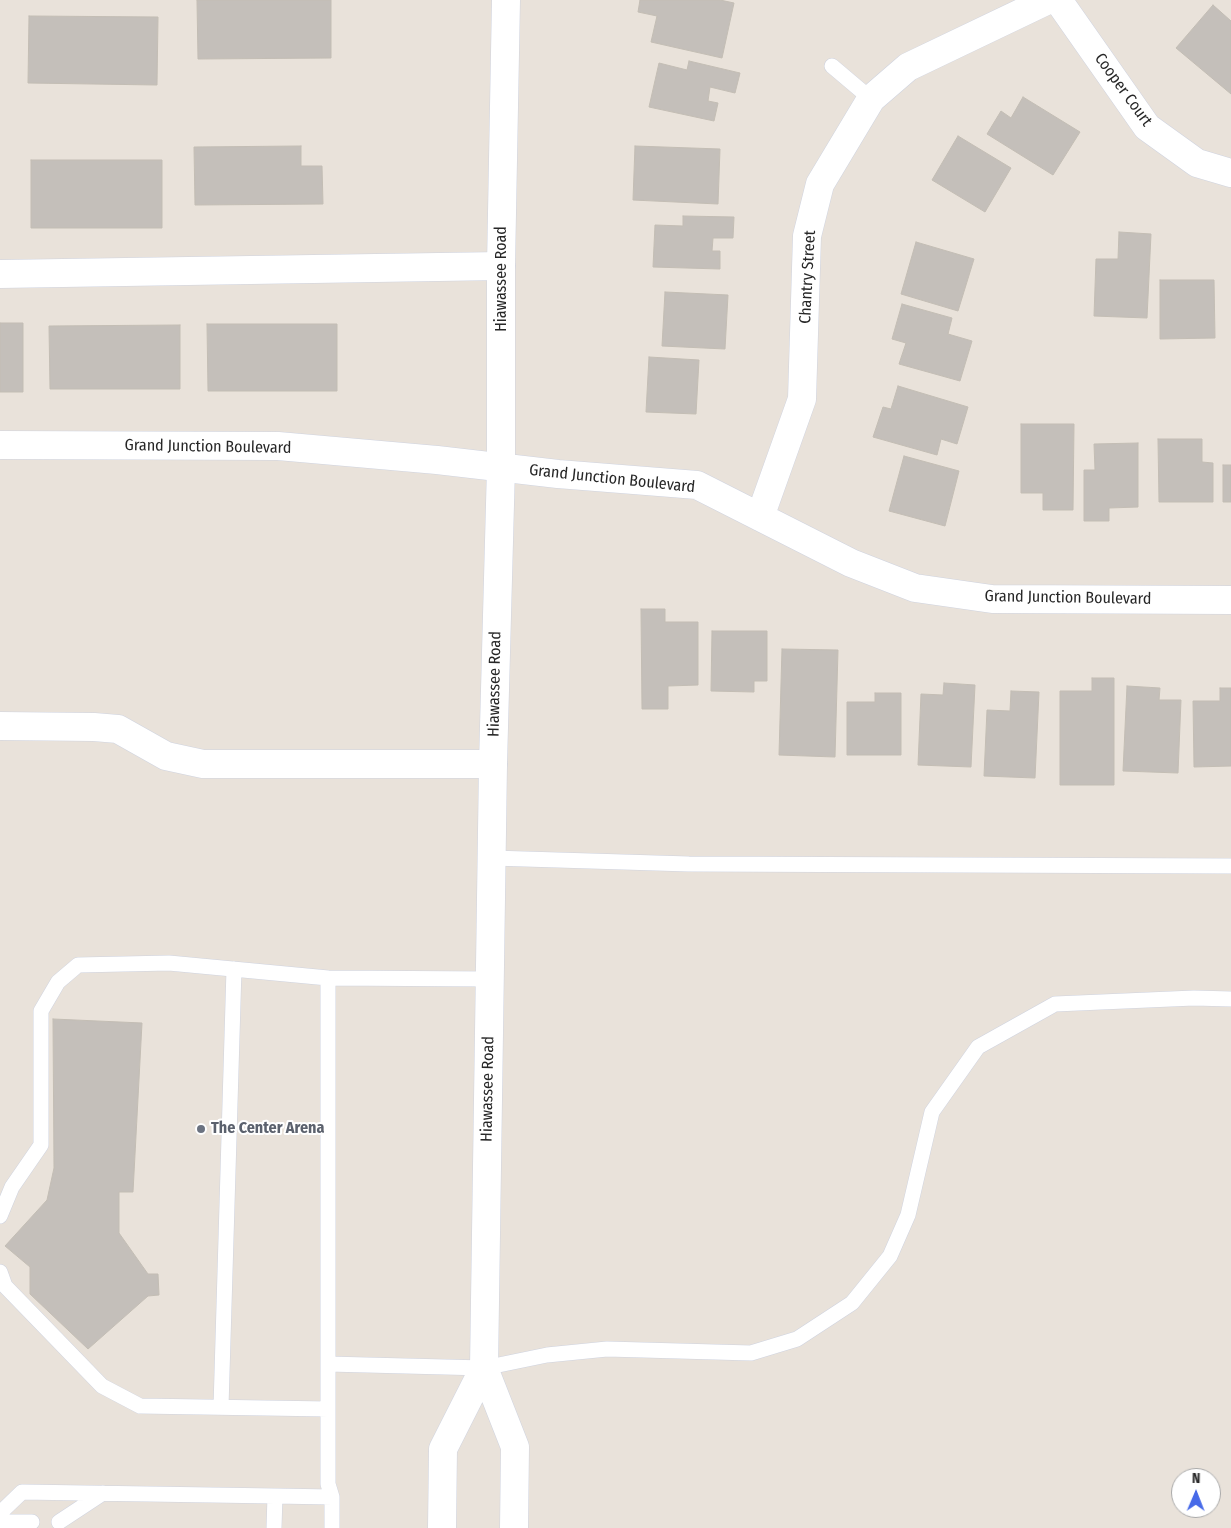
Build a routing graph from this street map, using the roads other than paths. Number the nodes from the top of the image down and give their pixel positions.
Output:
1 (506, 0) edge
2 (1048, 0) edge
3 (1058, 0) edge
4 (832, 66) dead end
5 (871, 99) junction
6 (1231, 173) edge
7 (501, 266) junction
8 (0, 274) edge
9 (0, 445) edge
10 (501, 467) junction
11 (760, 517) junction
12 (1231, 600) edge
13 (0, 726) edge
14 (494, 764) junction
15 (492, 858) junction
16 (1231, 866) edge
17 (234, 969) junction
18 (328, 978) junction
19 (490, 979) junction
20 (1231, 999) edge
21 (0, 1216) edge
22 (0, 1272) edge
23 (328, 1364) junction
24 (484, 1368) junction
25 (221, 1407) junction
26 (328, 1409) junction
27 (103, 1493) junction
28 (275, 1496) junction
29 (332, 1497) junction
30 (0, 1513) edge
31 (0, 1522) edge
32 (32, 1522) dead end
33 (59, 1522) dead end
34 (274, 1528) edge
35 (332, 1528) edge
36 (442, 1528) edge
37 (514, 1528) edge

1 - 7 street, Hiawassee Road
2 - 5 street, Chantry Street
3 - 6 street, Cooper Court
4 - 5 lane
5 - 11 street, Chantry Street
7 - 8 street
7 - 10 street, Hiawassee Road
9 - 10 street, Grand Junction Boulevard
10 - 11 street, Grand Junction Boulevard
10 - 14 street, Hiawassee Road
11 - 12 street, Grand Junction Boulevard
13 - 14 street
14 - 15 street, Hiawassee Road
15 - 16 lane
15 - 19 street, Hiawassee Road
17 - 18 lane
17 - 21 lane
17 - 25 lane
18 - 19 lane
18 - 23 lane
19 - 24 street, Hiawassee Road
20 - 24 lane
22 - 25 lane
23 - 24 lane
23 - 26 lane
24 - 36 street, Hiawassee Road
24 - 37 street, Hiawassee Road
25 - 26 lane
26 - 29 lane
27 - 28 lane
27 - 30 lane
27 - 33 lane
28 - 29 lane
28 - 34 lane
29 - 35 lane
31 - 32 lane

